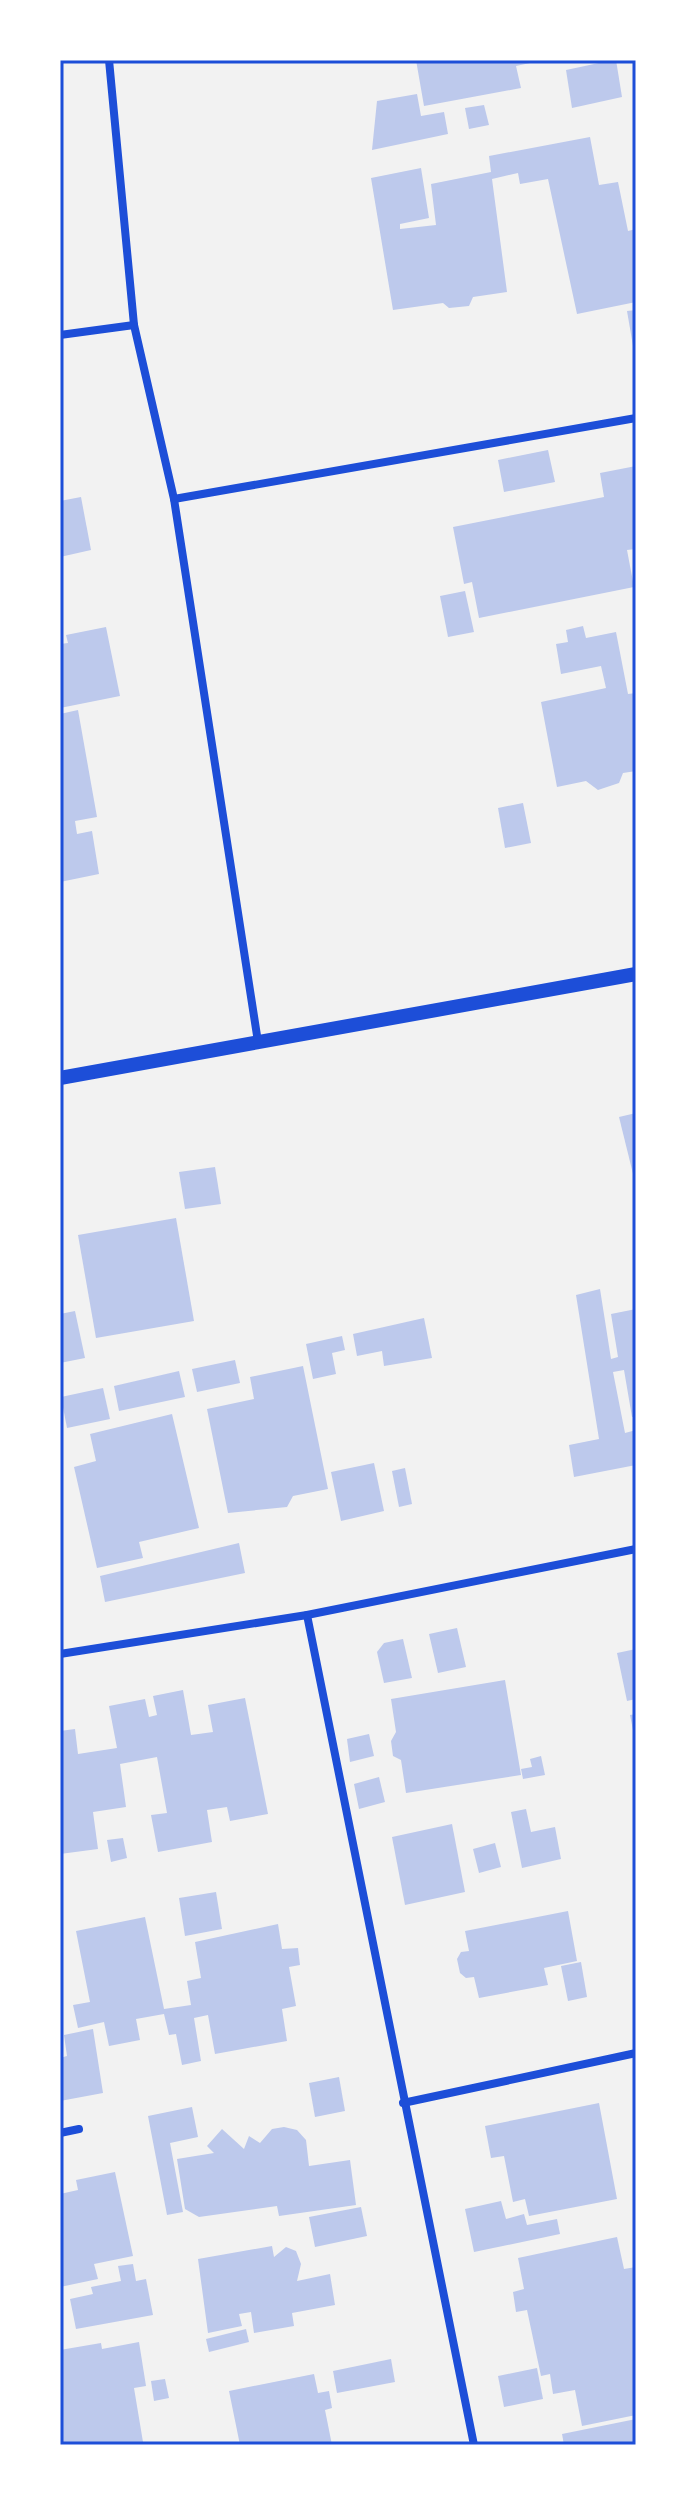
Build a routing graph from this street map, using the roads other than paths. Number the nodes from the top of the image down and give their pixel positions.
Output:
1 (109, 60) edge
2 (134, 325) junction
3 (60, 335) edge
4 (636, 418) edge
5 (174, 499) junction
6 (636, 974) edge
7 (258, 1042) junction
8 (60, 1078) edge
9 (636, 1549) edge
10 (307, 1615) junction
11 (60, 1654) edge
12 (636, 2053) edge
13 (403, 2103) junction
14 (79, 2129) dead end
15 (60, 2133) edge
16 (474, 2445) edge

1 - 2 street
2 - 3 street
2 - 5 street
4 - 5 street
5 - 7 street
6 - 7 street
7 - 8 street
9 - 10 street
10 - 11 street
10 - 13 street
12 - 13 street
13 - 16 street
14 - 15 street

